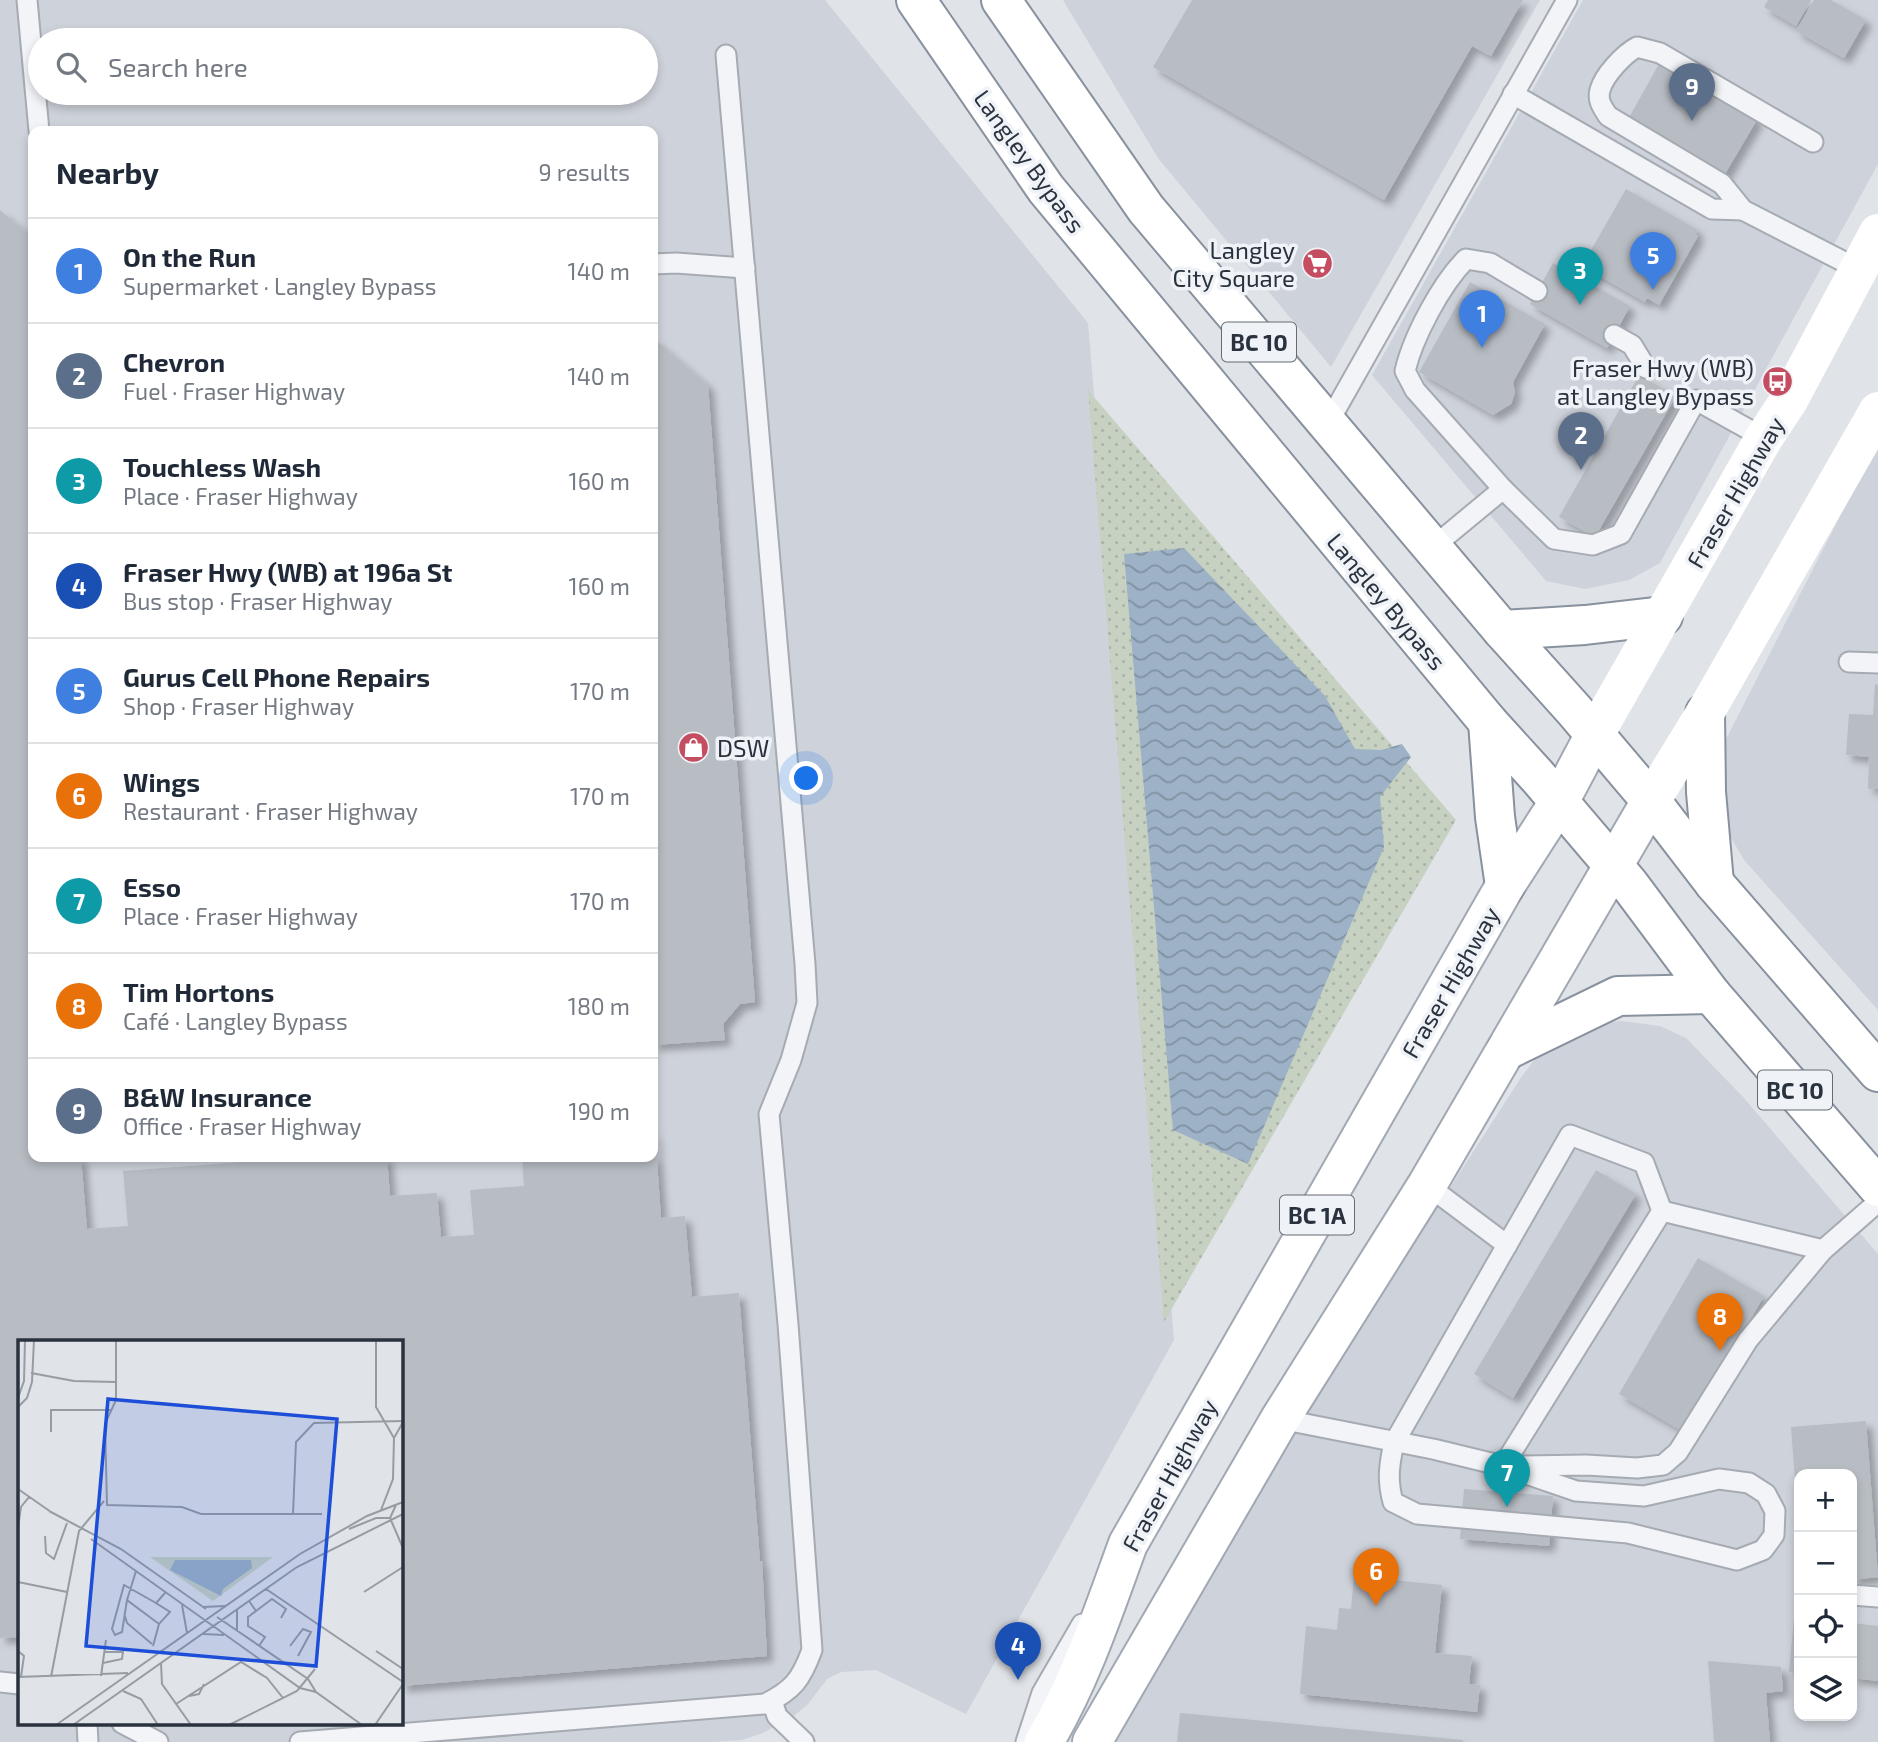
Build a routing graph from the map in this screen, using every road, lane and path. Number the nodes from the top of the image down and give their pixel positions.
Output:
1 (27, 0) edge
2 (916, 0) edge
3 (1000, 0) edge
4 (1567, 0) edge
5 (30, 28) edge
6 (726, 55) dead end
7 (1513, 94) junction
8 (37, 105) edge
9 (39, 126) edge
10 (1813, 142) dead end
11 (1743, 210) junction
12 (1878, 233) edge
13 (658, 264) edge
14 (745, 268) junction
15 (1858, 269) junction
16 (1537, 291) dead end
17 (1615, 335) dead end
18 (1646, 368) dead end
19 (1878, 411) edge
20 (1328, 423) junction
21 (1764, 439) junction
22 (1503, 489) junction
23 (1433, 547) junction
24 (1662, 617) junction
25 (1502, 630) junction
26 (1849, 662) dead end
27 (1878, 663) edge
28 (1705, 713) junction
29 (1488, 722) junction
30 (1594, 736) junction
31 (1651, 801) junction
32 (1559, 802) junction
33 (1614, 867) junction
34 (1714, 883) junction
35 (1505, 886) junction
36 (1711, 994) junction
37 (1507, 1050) junction
38 (1878, 1072) edge
39 (1427, 1185) junction
40 (1878, 1187) edge
41 (1878, 1202) edge
42 (1662, 1211) junction
43 (1507, 1245) junction
44 (1823, 1250) junction
45 (1280, 1419) junction
46 (1394, 1443) junction
47 (1503, 1466) junction
48 (1128, 1544) junction
49 (1857, 1595) edge
50 (1878, 1597) edge
51 (0, 1682) edge
52 (18, 1684) edge
53 (772, 1701) junction
54 (87, 1724) edge
55 (124, 1724) edge
56 (88, 1742) edge
57 (159, 1742) edge
58 (300, 1742) edge
59 (804, 1742) edge
60 (1026, 1742) edge
61 (1044, 1742) edge
62 (1092, 1742) edge

1 - 5 lane
2 - 29 main road, Langley Bypass / BC 10
3 - 20 main road, BC 10
4 - 7 lane
6 - 14 lane
7 - 11 lane
7 - 20 lane
8 - 9 lane
10 - 11 lane
11 - 15 lane
12 - 15 main road, Fraser Highway / BC 1A
13 - 14 lane
14 - 53 lane
15 - 21 main road, Fraser Highway / BC 1A
16 - 22 lane
17 - 18 lane
19 - 28 main road, BC 1A
20 - 23 main road, BC 10
21 - 22 lane
21 - 24 main road, Fraser Highway / BC 1A
22 - 23 lane
23 - 25 main road, BC 10
24 - 25 main road
24 - 30 main road, Fraser Highway / BC 1A
25 - 30 main road, BC 10
26 - 27 lane
28 - 31 main road, BC 1A
28 - 34 main road
29 - 32 main road, Langley Bypass / BC 10
29 - 35 main road
30 - 31 main road, BC 10
30 - 32 main road, Fraser Highway / BC 1A
31 - 33 main road, BC 1A
31 - 34 main road, BC 10
32 - 33 main road, Langley Bypass / BC 10
32 - 35 main road, Fraser Highway / BC 1A
33 - 36 main road, Langley Bypass / BC 10
33 - 37 main road, BC 1A
34 - 38 main road, BC 10
35 - 48 main road, Fraser Highway / BC 1A
36 - 37 main road
36 - 40 main road, Langley Bypass / BC 10
37 - 39 main road, BC 1A
39 - 43 lane
39 - 45 main road, BC 1A
41 - 44 lane
42 - 43 lane
42 - 44 lane
42 - 47 lane
43 - 46 lane
44 - 47 lane
45 - 46 lane
45 - 62 main road, BC 1A
46 - 47 lane
46 - 47 lane
48 - 60 lane
48 - 61 main road, Fraser Highway / BC 1A
49 - 50 lane
51 - 52 lane
53 - 58 lane
53 - 59 lane
54 - 56 lane
55 - 57 lane

